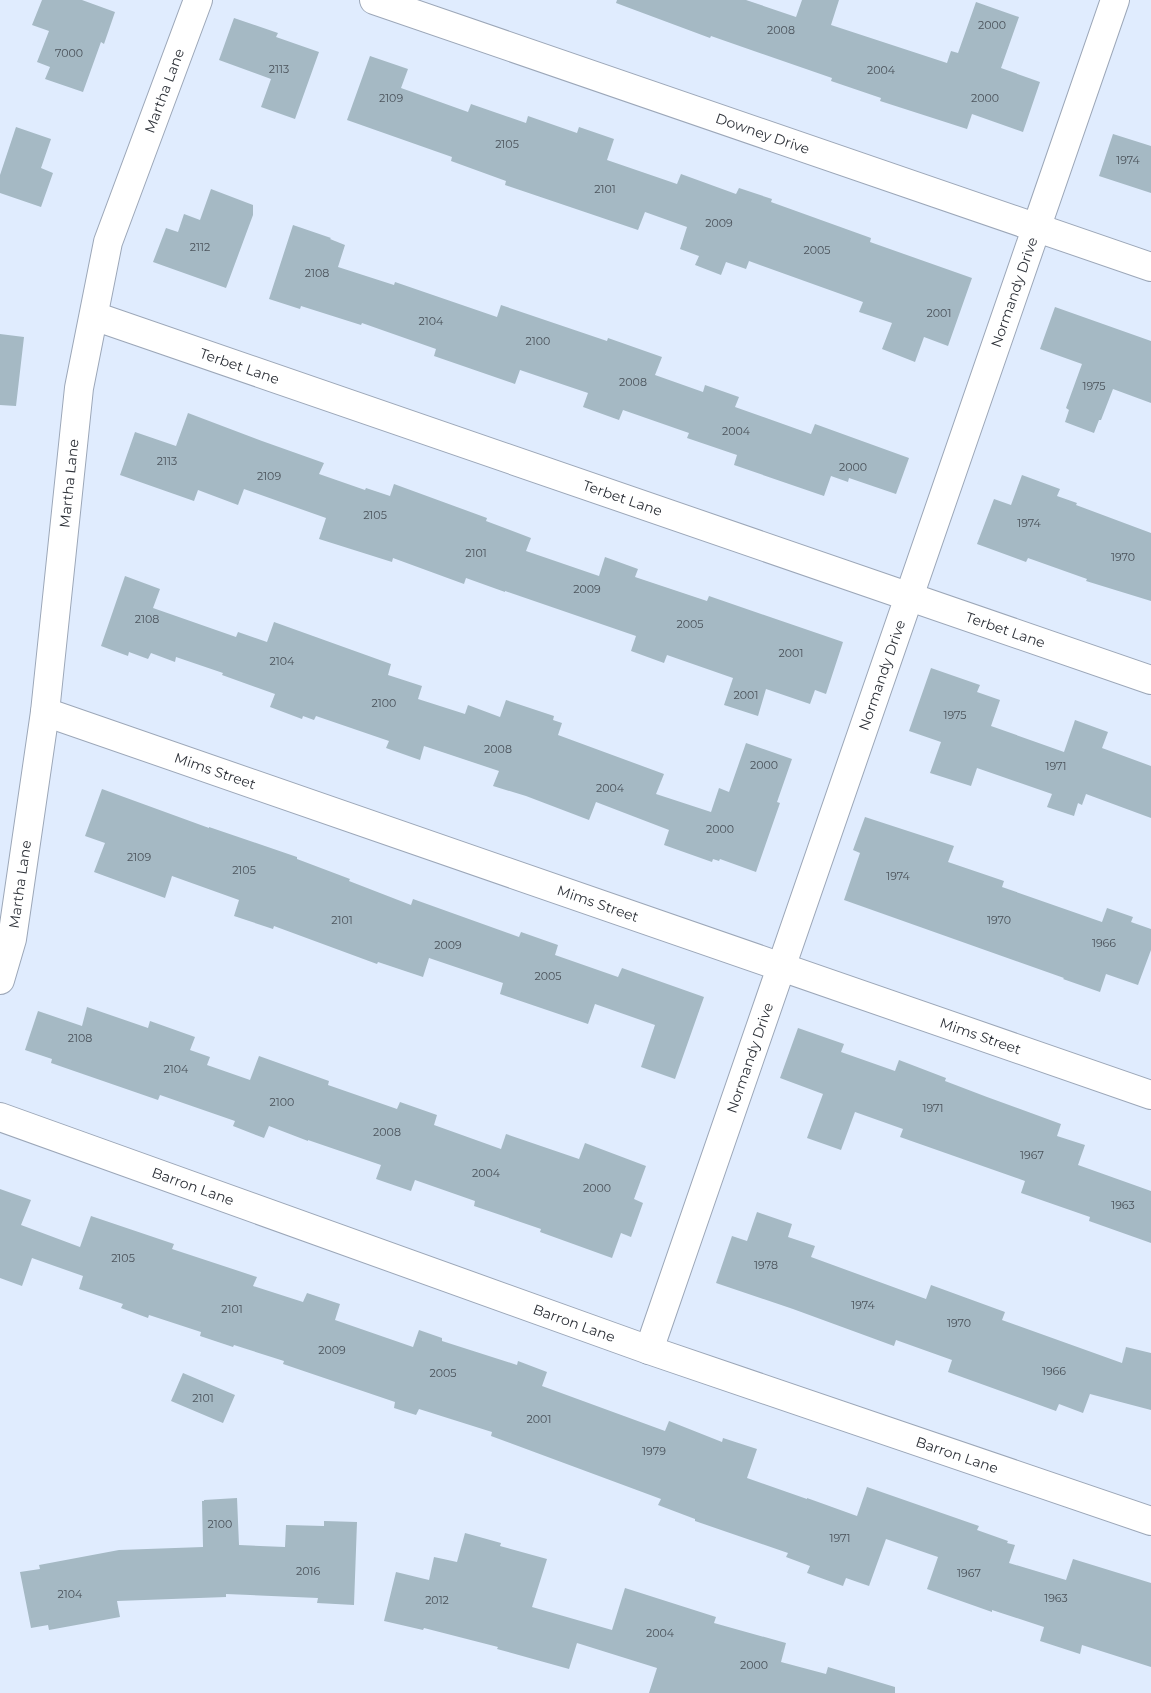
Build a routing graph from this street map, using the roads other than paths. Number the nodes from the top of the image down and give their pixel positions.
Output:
1 (198, 0) edge
2 (374, 0) edge
3 (1115, 0) edge
4 (1036, 228) junction
5 (1151, 267) edge
6 (94, 316) junction
7 (909, 596) junction
8 (1151, 680) edge
9 (45, 712) junction
10 (781, 967) junction
11 (0, 980) edge
12 (1151, 1095) edge
13 (0, 1117) edge
14 (649, 1350) junction
15 (1151, 1521) edge

1 - 6 street, Martha Lane
2 - 4 street, Downey Drive
3 - 4 street, Normandy Drive
4 - 5 street, Downey Drive
4 - 7 street, Normandy Drive
6 - 7 street, Terbet Lane
6 - 9 street, Martha Lane
7 - 8 street, Terbet Lane
7 - 10 street, Normandy Drive
9 - 10 street, Mims Street
9 - 11 street, Martha Lane
10 - 12 street, Mims Street
10 - 14 street, Normandy Drive
13 - 14 street, Barron Lane
14 - 15 street, Barron Lane

